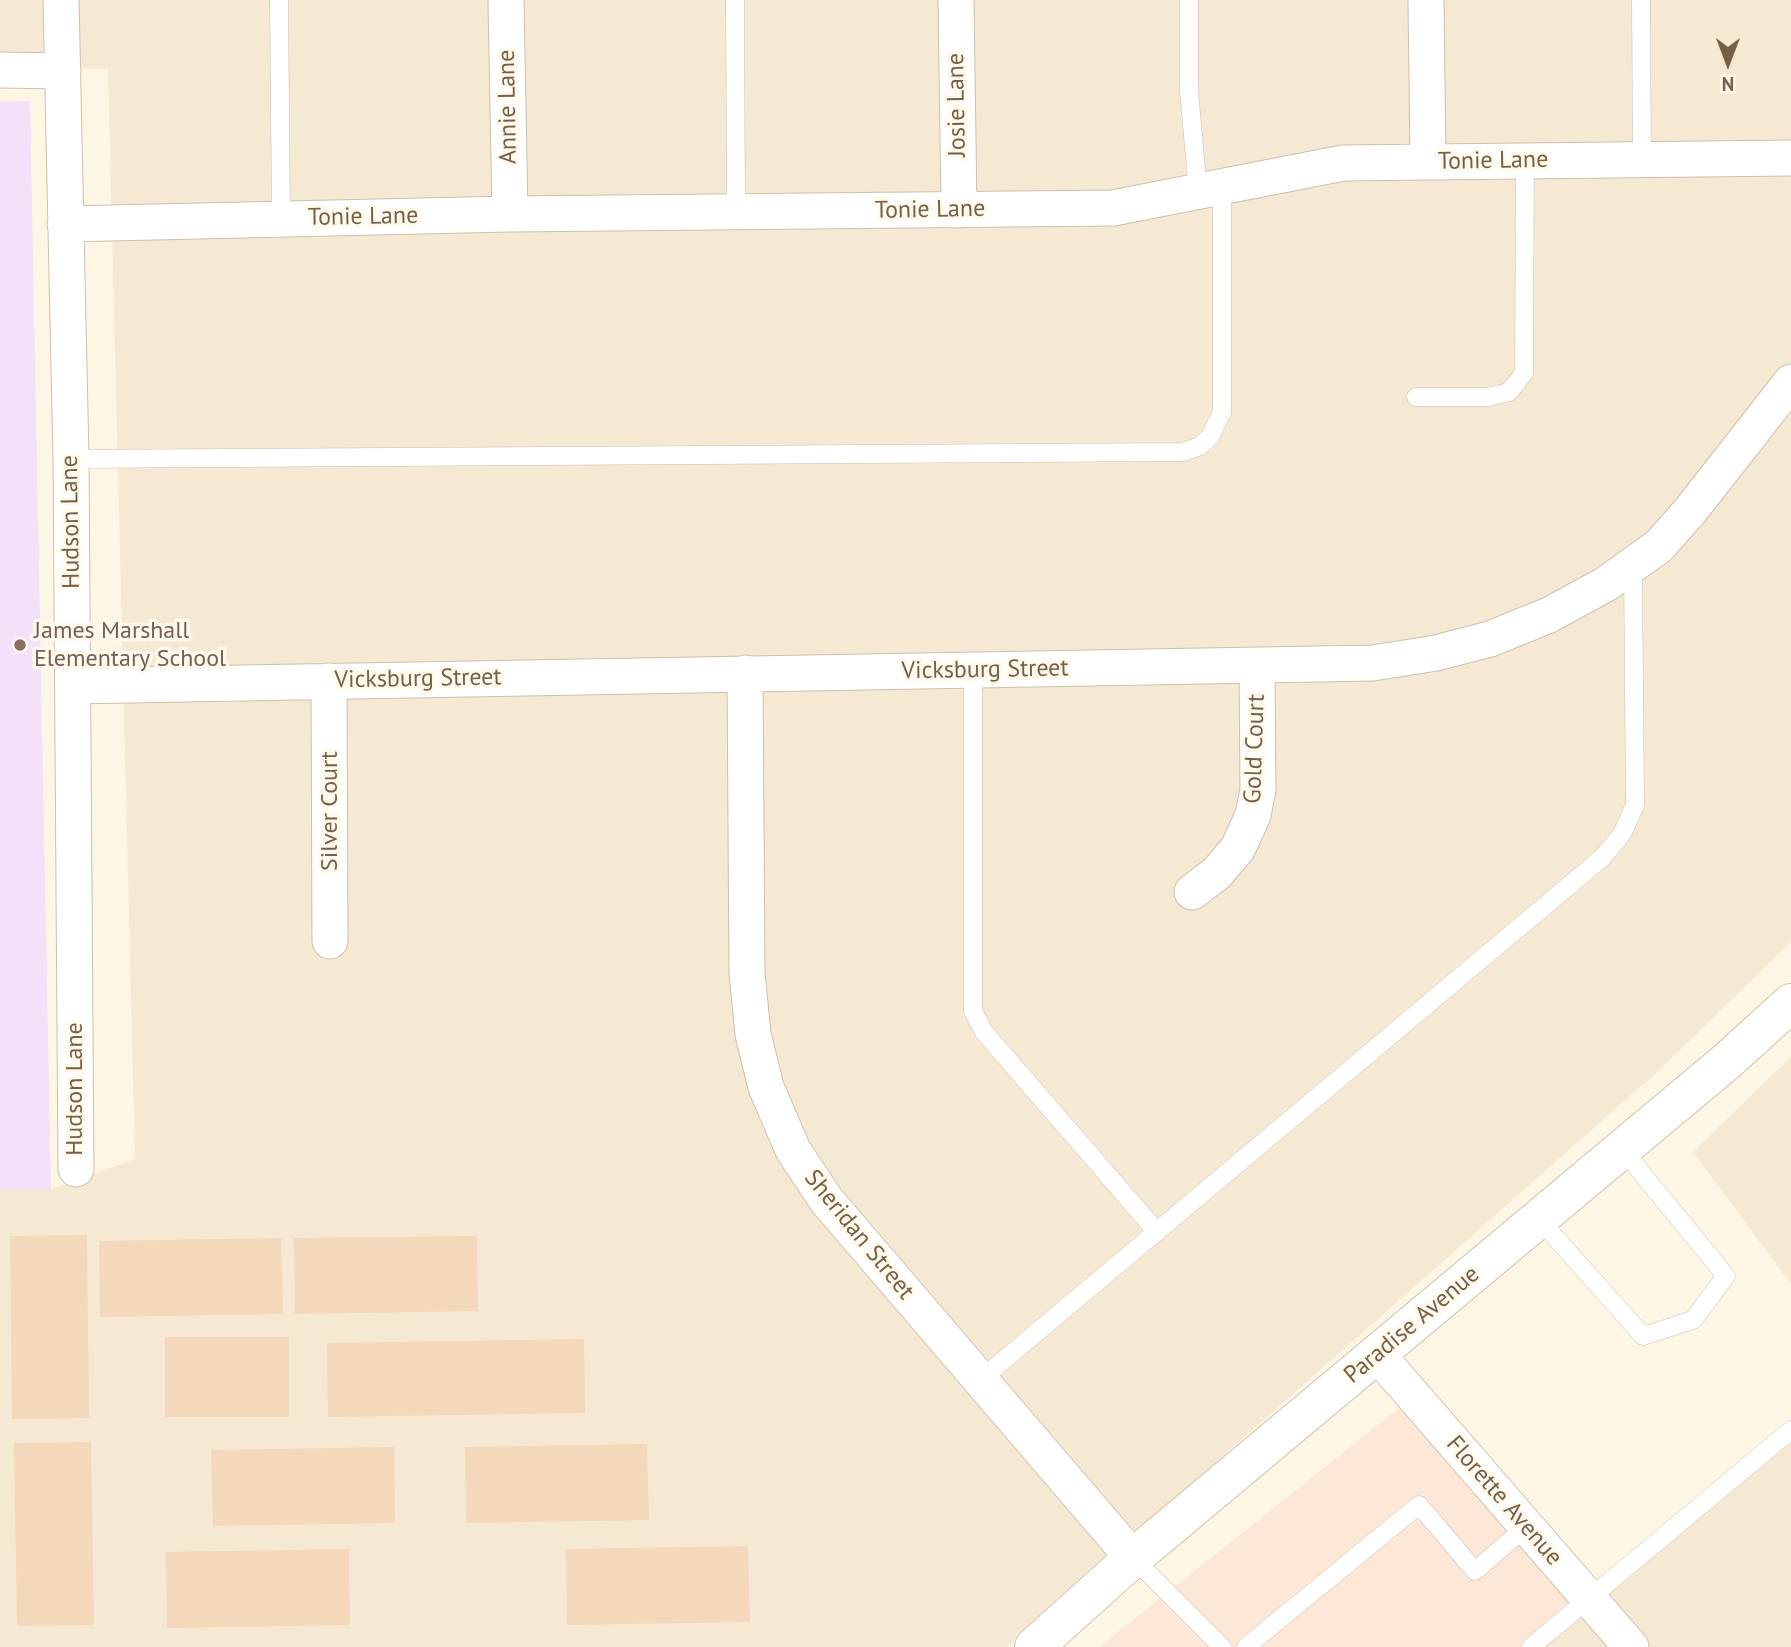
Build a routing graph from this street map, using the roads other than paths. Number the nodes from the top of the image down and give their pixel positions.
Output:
1 (61, 0) edge
2 (279, 0) edge
3 (506, 0) edge
4 (735, 0) edge
5 (956, 0) edge
6 (1189, 0) edge
7 (1426, 0) edge
8 (1641, 0) edge
9 (0, 70) edge
10 (63, 71) junction
11 (1791, 158) edge
12 (1525, 160) junction
13 (1642, 160) junction
14 (1428, 162) junction
15 (1210, 189) junction
16 (959, 210) junction
17 (736, 212) junction
18 (510, 214) junction
19 (281, 218) junction
20 (65, 224) junction
21 (1791, 382) edge
22 (1416, 397) dead end
23 (71, 459) junction
24 (1633, 565) junction
25 (1256, 666) junction
26 (973, 670) junction
27 (745, 674) junction
28 (329, 681) junction
29 (73, 686) junction
30 (1192, 892) dead end
31 (330, 941) dead end
32 (1791, 1003) edge
33 (1622, 1149) junction
34 (76, 1170) dead end
35 (1539, 1219) junction
36 (1157, 1232) junction
37 (1377, 1354) junction
38 (980, 1380) junction
39 (1791, 1430) edge
40 (1526, 1527) junction
41 (1133, 1558) junction
42 (1588, 1598) junction
43 (1034, 1647) edge
44 (1222, 1647) edge
45 (1246, 1647) edge
46 (1531, 1647) edge
47 (1631, 1647) edge

1 - 10 street, Hudson Lane
2 - 19 lane
3 - 18 street, Annie Lane
4 - 17 lane
5 - 16 street, Josie Lane
6 - 15 lane
7 - 14 street
8 - 13 lane
9 - 10 street
10 - 20 street, Hudson Lane
11 - 13 street, Tonie Lane
12 - 13 street, Tonie Lane
12 - 14 street, Tonie Lane
12 - 22 lane
14 - 15 street, Tonie Lane
15 - 16 street, Tonie Lane
15 - 23 lane
16 - 17 street, Tonie Lane
17 - 18 street, Tonie Lane
18 - 19 street, Tonie Lane
19 - 20 street, Tonie Lane
20 - 23 street, Hudson Lane
21 - 24 street, Vicksburg Street
23 - 29 street, Hudson Lane
24 - 25 street, Vicksburg Street
24 - 36 lane
25 - 26 street, Vicksburg Street
25 - 30 street, Gold Court
26 - 27 street, Vicksburg Street
26 - 36 lane
27 - 28 street, Vicksburg Street
27 - 38 street, Sheridan Street
28 - 29 street, Vicksburg Street
28 - 31 street, Silver Court
29 - 34 street, Hudson Lane
32 - 33 main road, Paradise Avenue
33 - 35 main road, Paradise Avenue
33 - 35 lane
35 - 37 main road, Paradise Avenue
36 - 38 lane
37 - 40 street, Florette Avenue
37 - 41 main road, Paradise Avenue
38 - 41 street, Sheridan Street
39 - 42 lane
40 - 42 street, Florette Avenue
40 - 45 lane
41 - 43 main road, Paradise Avenue
41 - 44 lane
42 - 46 lane
42 - 47 street, Florette Avenue

